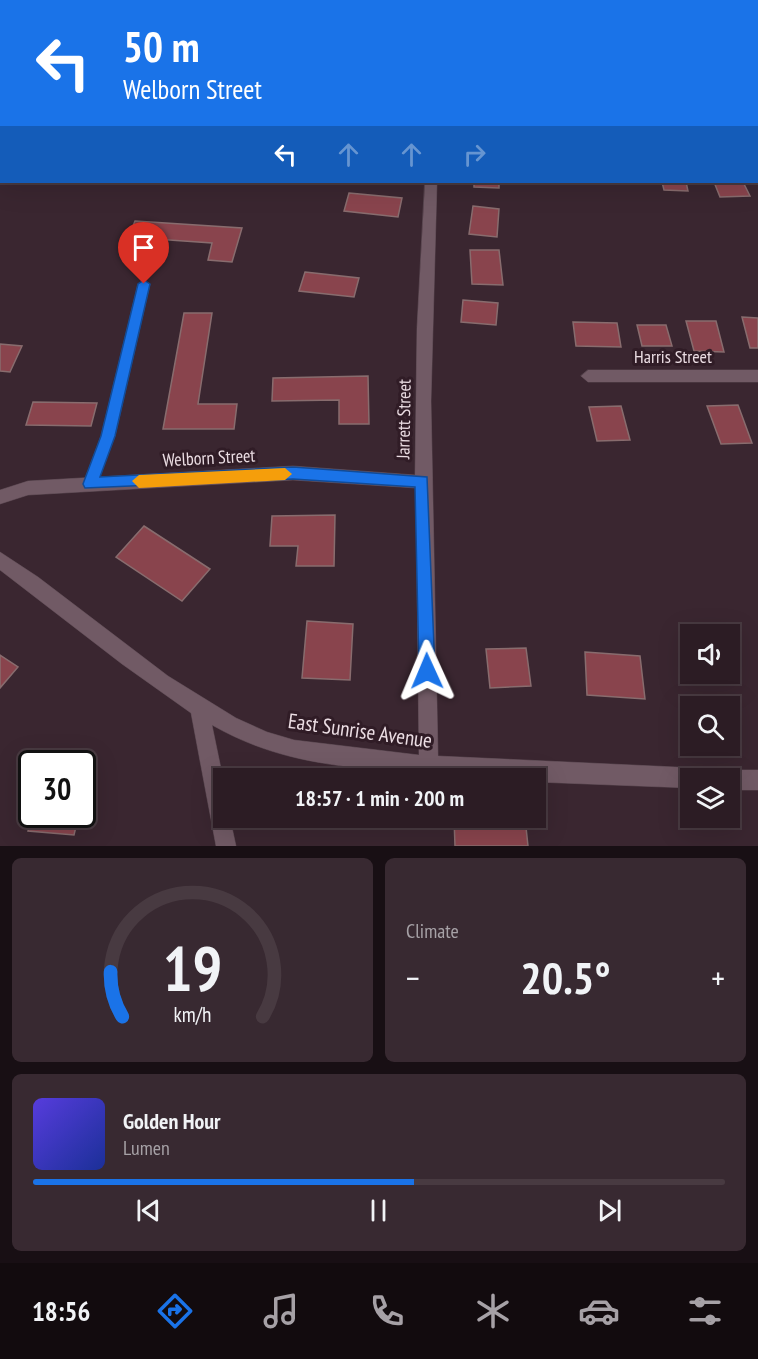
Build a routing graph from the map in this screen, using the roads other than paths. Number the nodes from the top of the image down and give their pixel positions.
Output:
1 (431, 183) edge
2 (144, 284) dead end
3 (588, 376) dead end
4 (758, 376) edge
5 (422, 482) junction
6 (90, 484) junction
7 (0, 497) edge
8 (0, 560) edge
9 (199, 707) junction
10 (429, 766) junction
11 (680, 777) edge
12 (740, 780) edge
13 (758, 780) edge
14 (226, 846) edge

1 - 5 street, Jarrett Street
2 - 6 lane
3 - 4 street, Harris Street
5 - 6 street, Welborn Street
5 - 10 street, Jarrett Street
6 - 7 street, Welborn Street
8 - 9 street, East Sunrise Avenue
9 - 10 street, East Sunrise Avenue
9 - 14 street
10 - 11 street, East Sunrise Avenue
12 - 13 street

